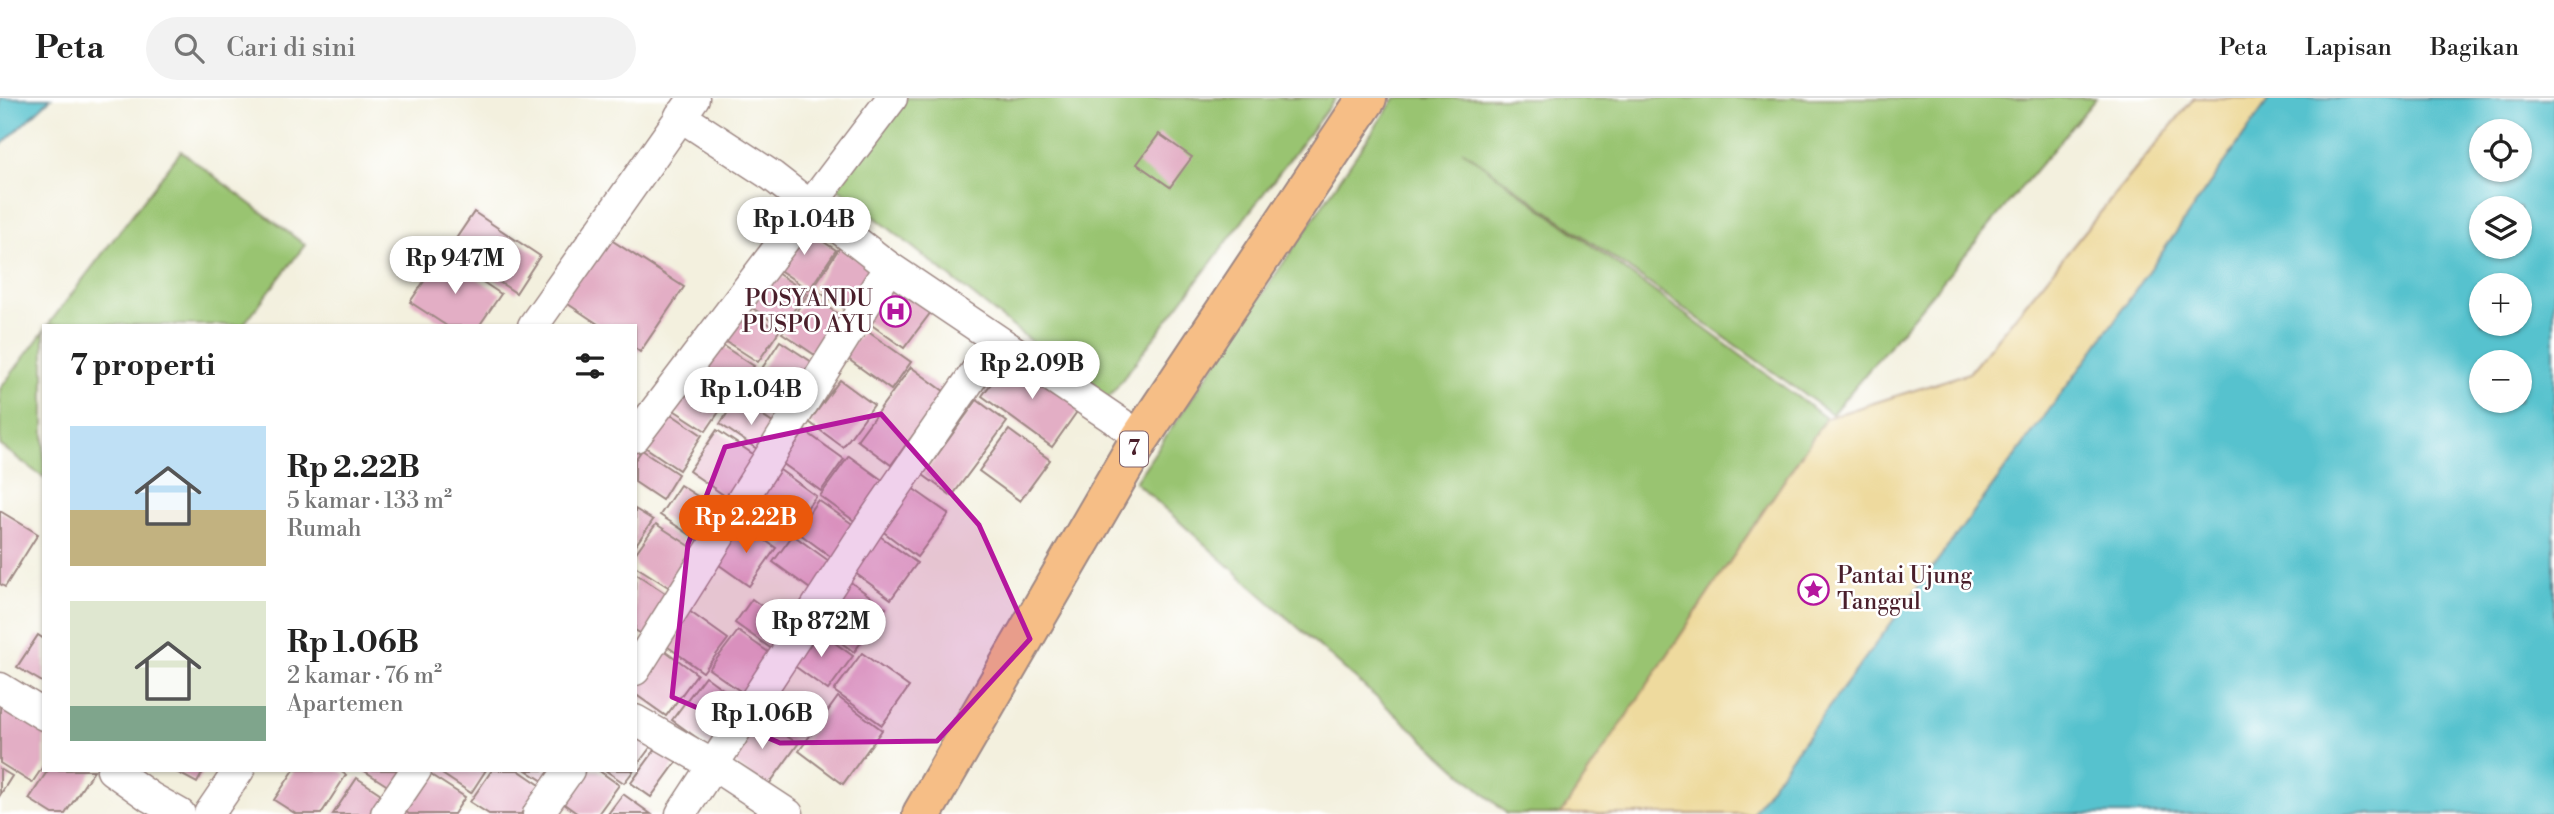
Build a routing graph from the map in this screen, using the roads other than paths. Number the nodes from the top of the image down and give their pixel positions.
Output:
1 (892, 98) edge
2 (1367, 98) edge
3 (687, 107) edge
4 (810, 207) junction
5 (889, 267) junction
6 (534, 324) edge
7 (997, 341) junction
8 (637, 434) edge
9 (1141, 437) junction
10 (637, 667) edge
11 (0, 688) edge
12 (42, 714) edge
13 (637, 721) edge
14 (713, 765) junction
15 (115, 772) edge
16 (238, 772) edge
17 (414, 772) edge
18 (568, 772) edge
19 (180, 814) edge
20 (209, 814) edge
21 (386, 814) edge
22 (538, 814) edge
23 (681, 814) edge
24 (788, 814) edge
25 (922, 814) edge

1 - 4 street
2 - 9 highway, 7
3 - 4 street
3 - 6 street
4 - 5 street
4 - 8 street
5 - 7 street
5 - 10 street
7 - 9 street
7 - 14 street
9 - 25 highway, 7
11 - 12 street
13 - 14 street
14 - 23 street
14 - 24 street
15 - 19 street
16 - 20 street
17 - 21 street
18 - 22 street

